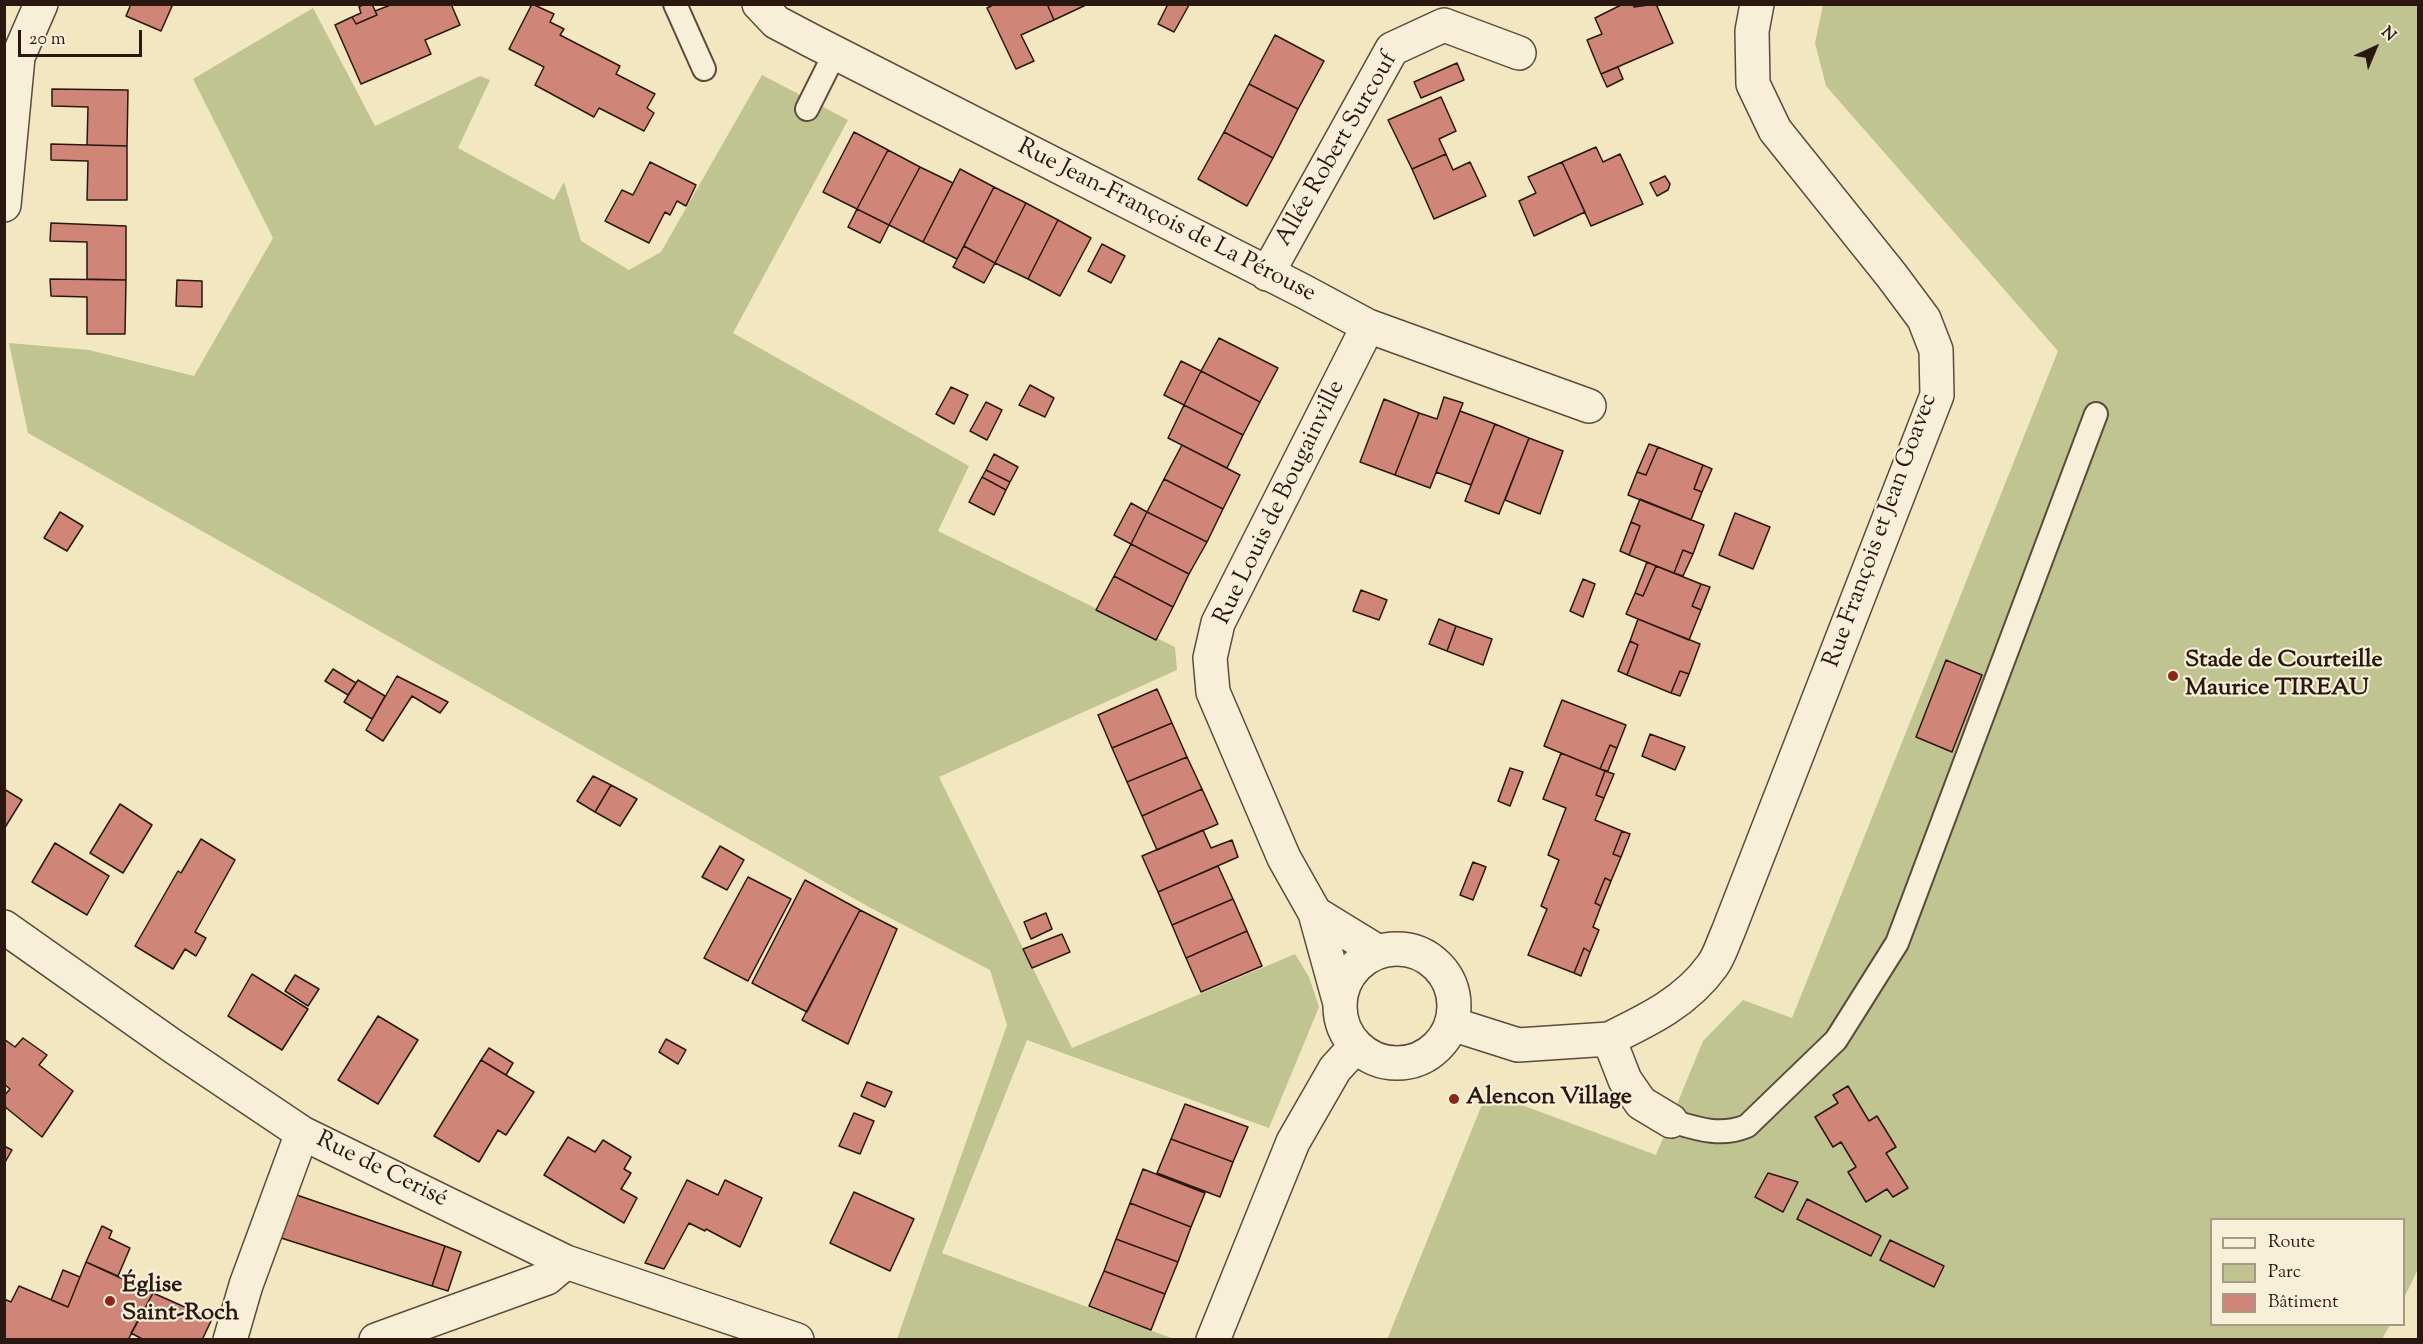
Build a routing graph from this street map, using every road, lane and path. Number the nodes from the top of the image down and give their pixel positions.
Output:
1 (41, 4) edge
2 (675, 4) edge
3 (759, 4) edge
4 (1757, 4) edge
5 (835, 52) junction
6 (1519, 53) dead end
7 (704, 69) dead end
8 (807, 109) dead end
9 (4, 205) edge
10 (1268, 274) junction
11 (1368, 326) junction
12 (1589, 406) dead end
13 (2097, 414) dead end
14 (1315, 913) junction
15 (4, 927) edge
16 (1377, 951) junction
17 (1339, 1000) junction
18 (1452, 1024) junction
19 (1609, 1040) junction
20 (1356, 1046) junction
21 (1671, 1121) joint
22 (302, 1132) junction
23 (566, 1262) junction
24 (230, 1340) edge
25 (376, 1340) edge
26 (797, 1340) edge
27 (1214, 1340) edge

1 - 9 street
2 - 7 lane
3 - 5 street, Rue Jean-François de La Pérouse
4 - 19 street, Rue François et Jean Goavec
5 - 8 lane
5 - 10 street, Rue Jean-François de La Pérouse
6 - 10 street, Allée Robert Surcouf
10 - 11 street, Rue Jean-François de La Pérouse
11 - 12 street, Rue Jean-François de La Pérouse
11 - 14 street, Rue Louis de Bougainville
13 - 21 lane
14 - 16 street, Rue Louis de Bougainville
14 - 17 street, Rue Louis de Bougainville
15 - 22 street, Rue de Cerisé
16 - 17 street
16 - 18 street
17 - 20 street
18 - 19 street
18 - 20 street
19 - 21 street
20 - 27 street
22 - 23 street, Rue de Cerisé
22 - 24 street
23 - 25 street
23 - 26 street, Rue de Cerisé

